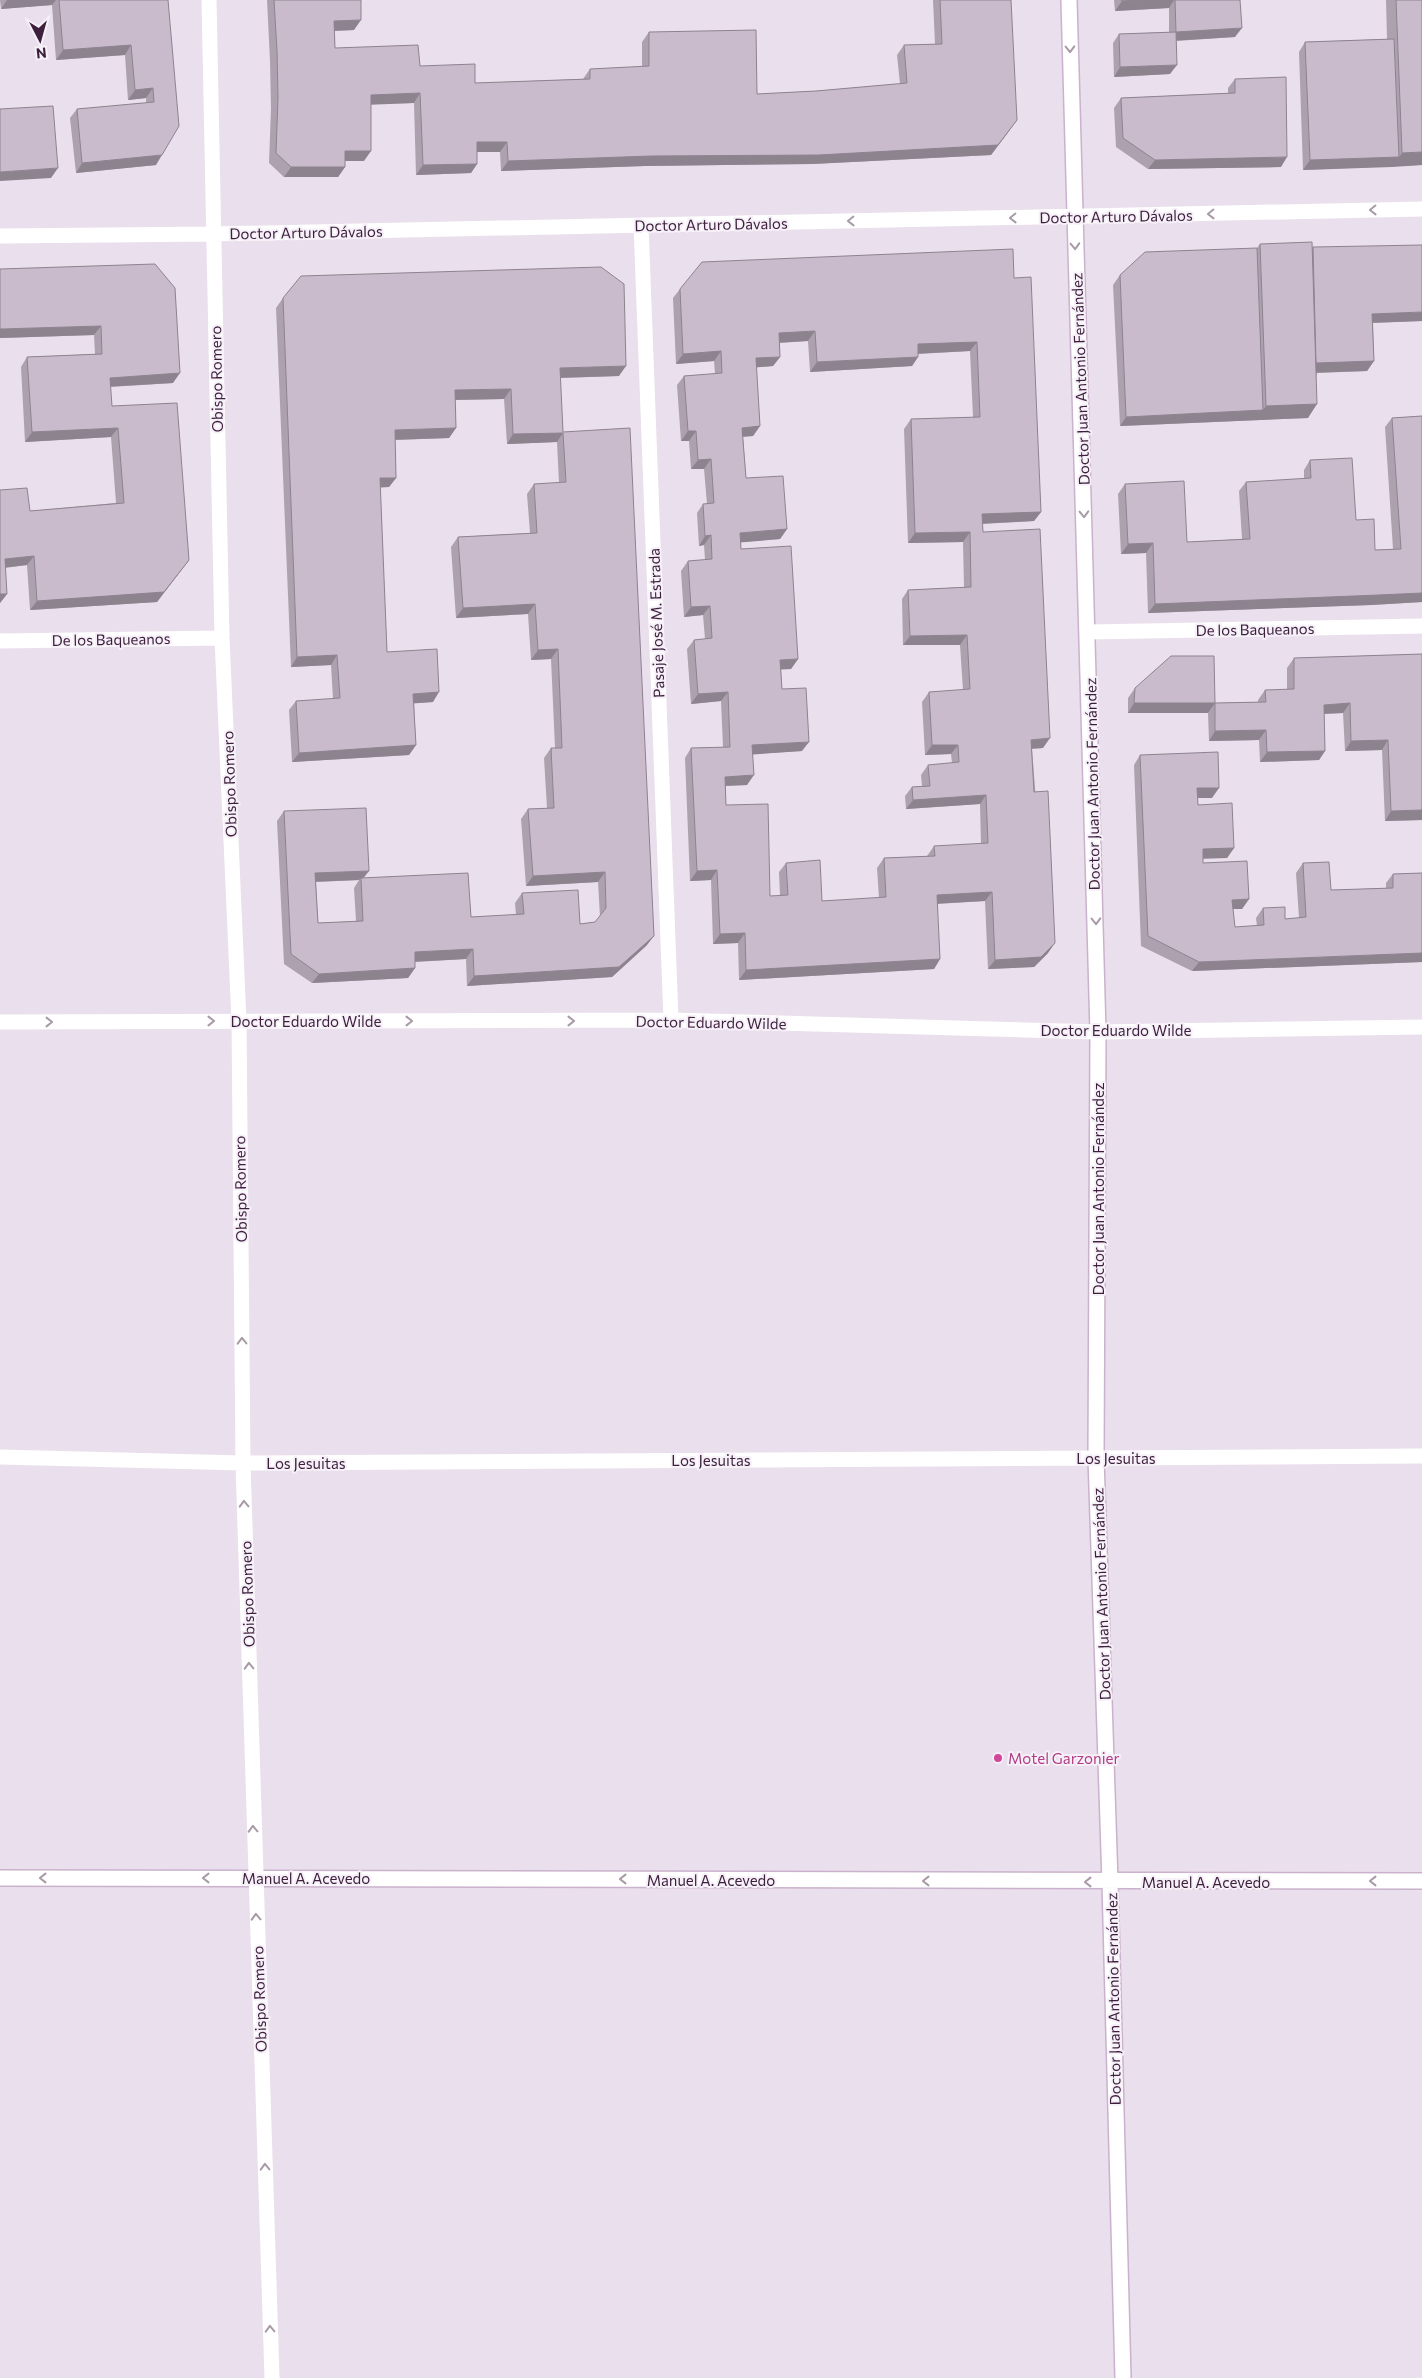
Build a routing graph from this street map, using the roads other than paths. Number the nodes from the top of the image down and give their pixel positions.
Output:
1 (209, 0) edge
2 (1069, 0) edge
3 (1422, 209) edge
4 (1074, 216) junction
5 (641, 226) junction
6 (213, 234) junction
7 (0, 236) edge
8 (1422, 626) edge
9 (1088, 632) junction
10 (222, 638) junction
11 (0, 641) edge
12 (671, 1020) junction
13 (239, 1021) junction
14 (0, 1022) edge
15 (1422, 1027) edge
16 (1098, 1032) junction
17 (1422, 1456) edge
18 (0, 1457) edge
19 (1096, 1458) junction
20 (243, 1463) junction
21 (0, 1878) edge
22 (255, 1878) junction
23 (1422, 1881) edge
24 (1110, 1882) junction
25 (272, 2378) edge
26 (1123, 2378) edge

1 - 6 street, Obispo Romero
2 -> 4 street, Doctor Juan Antonio Fernández
3 -> 4 street, Doctor Arturo Dávalos
4 -> 5 street, Doctor Arturo Dávalos
4 -> 9 street, Doctor Juan Antonio Fernández
5 - 6 street, Doctor Arturo Dávalos
5 - 12 street, Pasaje José M. Estrada
6 - 7 street, Doctor Arturo Dávalos
6 - 10 street, Obispo Romero
8 - 9 street, De los Baqueanos
9 -> 16 street, Doctor Juan Antonio Fernández
10 - 11 street, De los Baqueanos
10 - 13 street, Obispo Romero
13 -> 12 street, Doctor Eduardo Wilde
12 - 16 street, Doctor Eduardo Wilde
14 -> 13 street, Doctor Eduardo Wilde
20 -> 13 street, Obispo Romero
15 - 16 street, Doctor Eduardo Wilde
16 - 19 street, Doctor Juan Antonio Fernández
17 - 19 street, Los Jesuitas
18 - 20 street, Los Jesuitas
19 - 20 street, Los Jesuitas
19 - 24 street, Doctor Juan Antonio Fernández
22 -> 20 street, Obispo Romero
22 -> 21 street, Manuel A. Acevedo
24 -> 22 street, Manuel A. Acevedo
25 -> 22 street, Obispo Romero
23 -> 24 street, Manuel A. Acevedo
24 - 26 street, Doctor Juan Antonio Fernández

